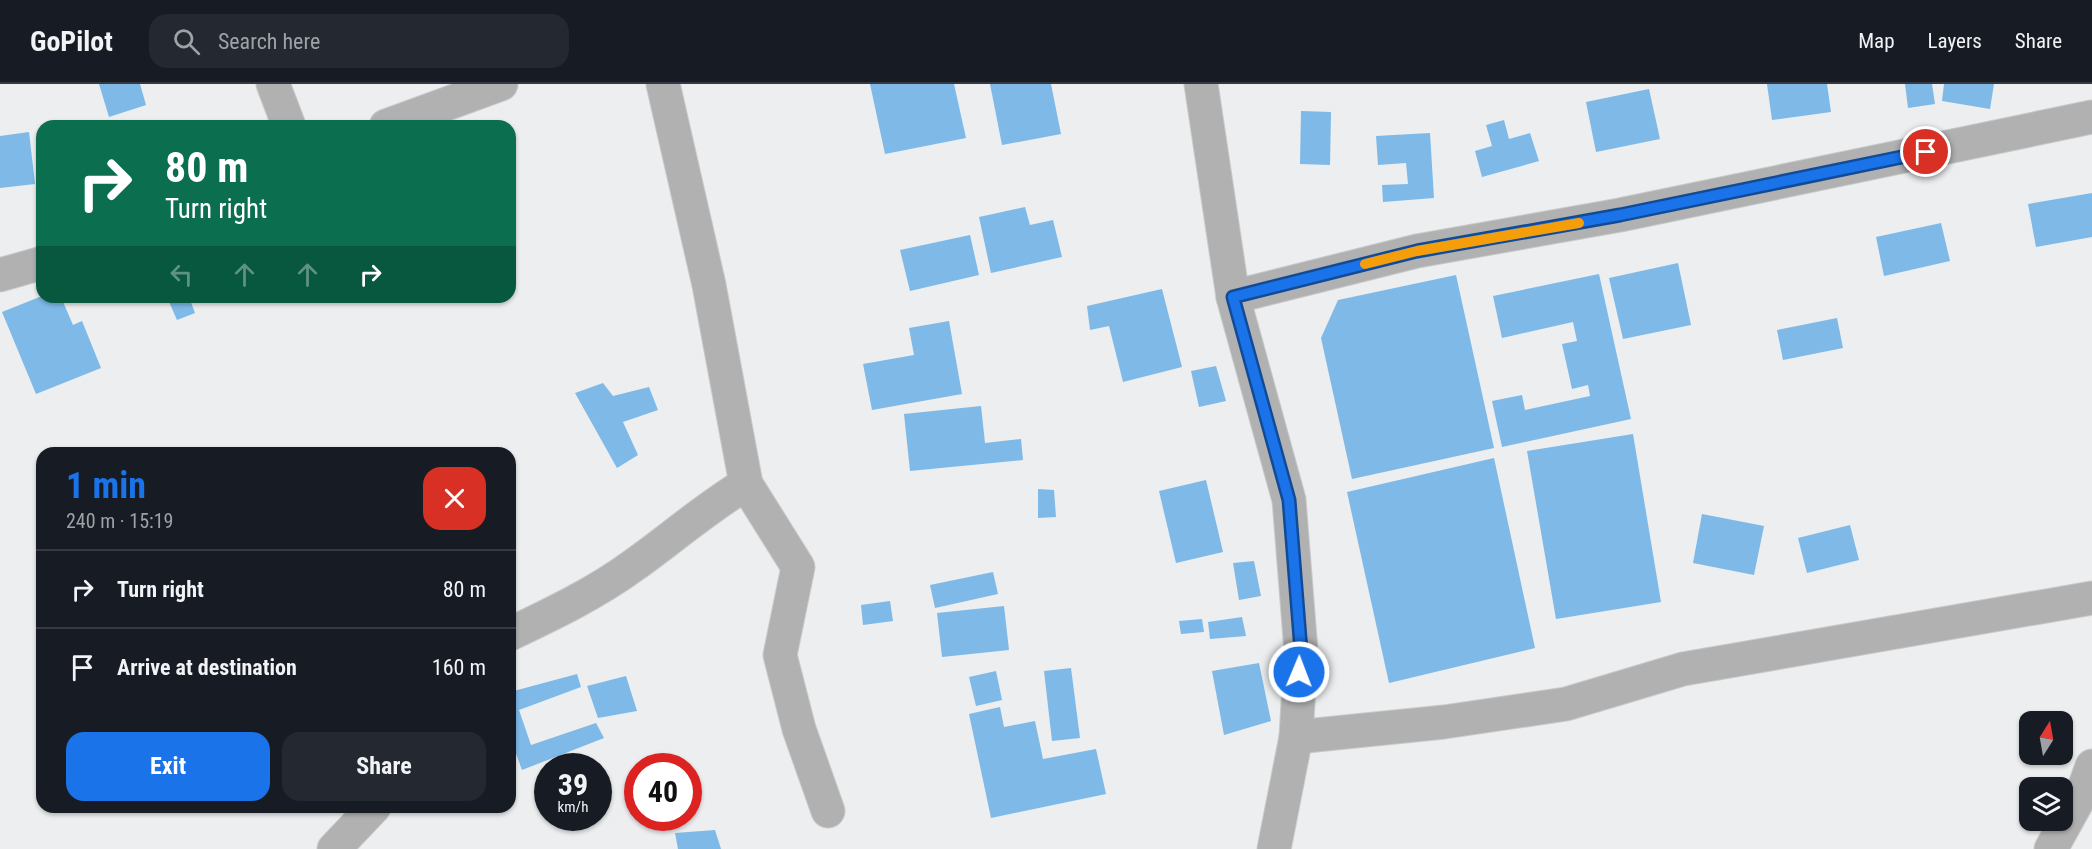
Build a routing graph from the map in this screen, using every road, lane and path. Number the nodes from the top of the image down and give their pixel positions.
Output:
1 (273, 84) edge
2 (501, 84) edge
3 (663, 84) edge
4 (1201, 84) edge
5 (2092, 117) edge
6 (287, 120) edge
7 (402, 120) edge
8 (36, 265) edge
9 (0, 275) edge
10 (1233, 297) junction
11 (746, 484) junction
12 (2092, 598) edge
13 (516, 631) edge
14 (1296, 737) junction
15 (2092, 766) edge
16 (828, 811) dead end
17 (368, 813) edge
18 (334, 849) edge
19 (1275, 849) edge
20 (2051, 849) edge

1 - 6 street
2 - 7 street
3 - 11 street
4 - 10 street
5 - 10 street
8 - 9 street
10 - 14 street
11 - 13 street
11 - 16 street
12 - 14 street
14 - 19 street
15 - 20 street
17 - 18 street

